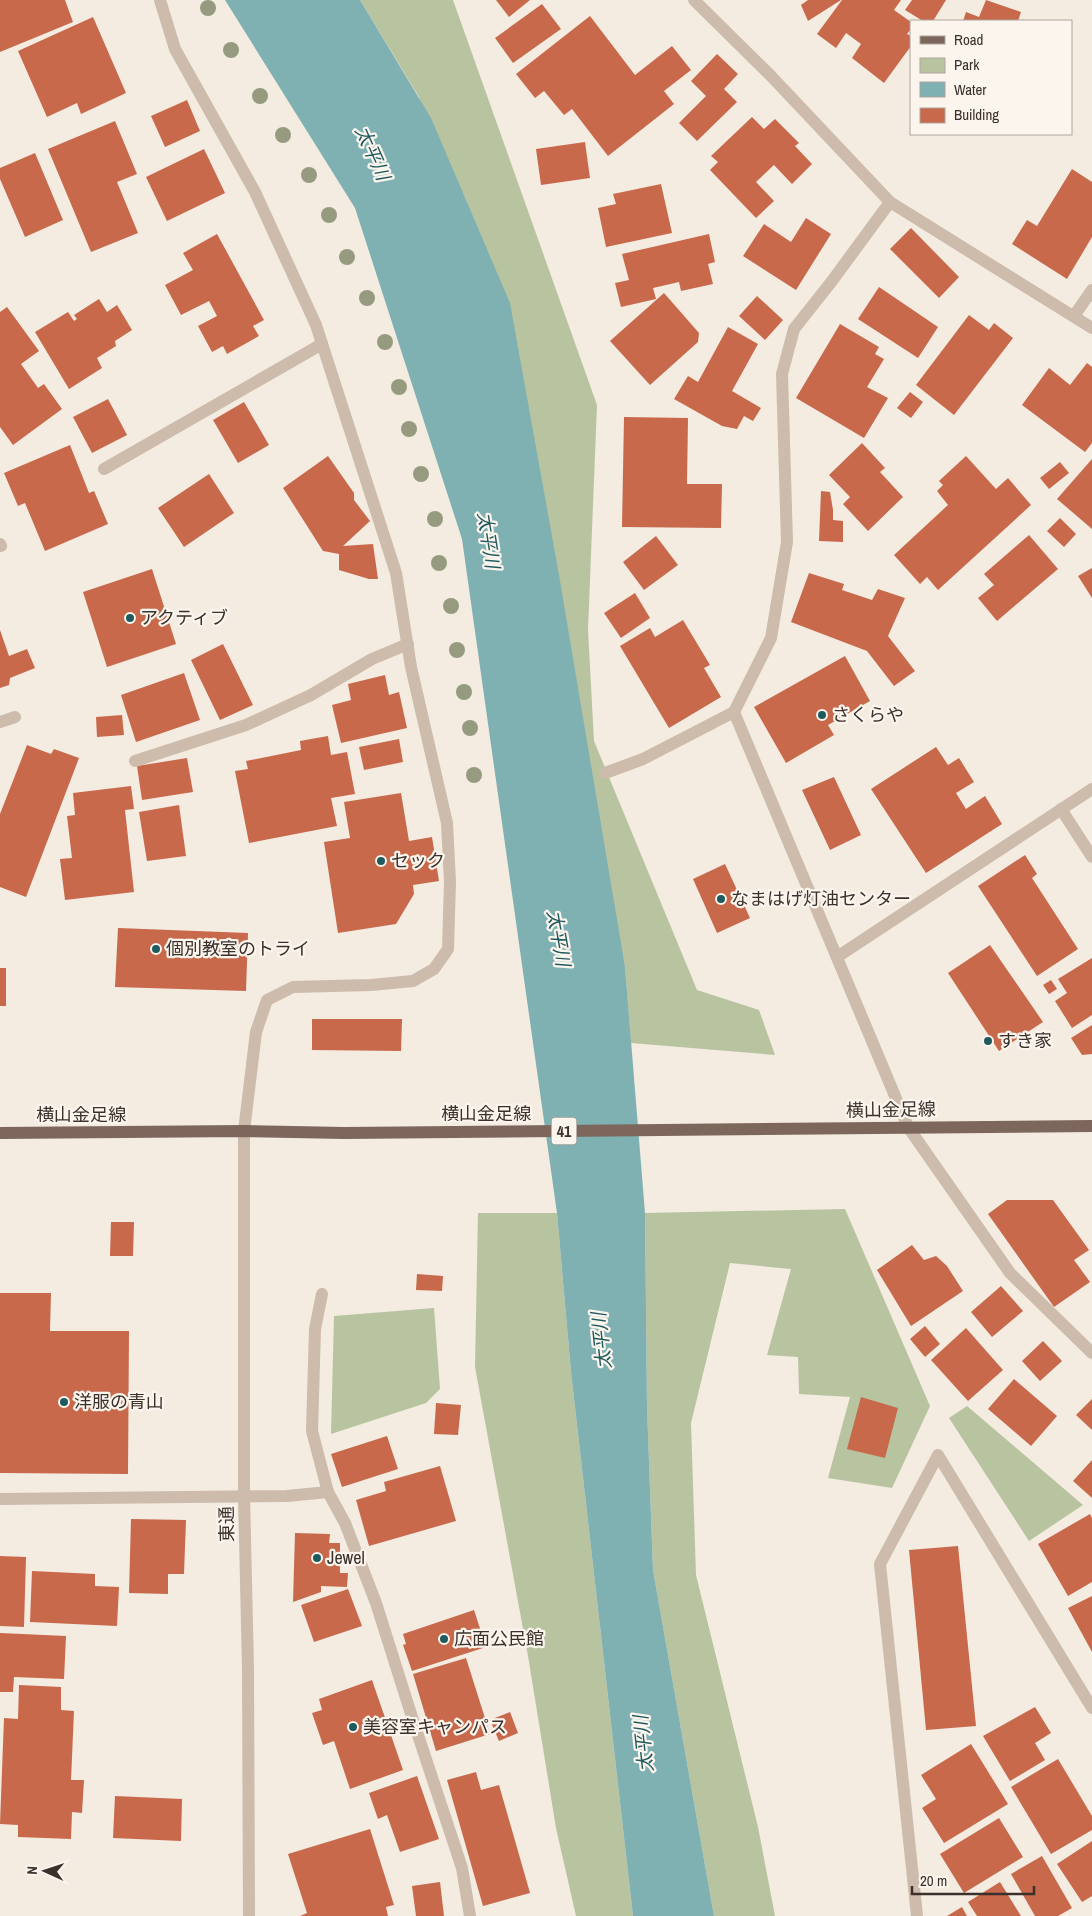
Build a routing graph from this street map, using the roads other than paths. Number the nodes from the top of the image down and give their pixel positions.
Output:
1 (160, 0) edge
2 (694, 0) edge
3 (890, 202) junction
4 (1092, 290) edge
5 (1074, 316) junction
6 (1092, 328) edge
7 (322, 344) junction
8 (104, 469) dead end
9 (408, 644) junction
10 (734, 712) junction
11 (15, 716) dead end
12 (0, 722) edge
13 (135, 761) dead end
14 (605, 773) dead end
15 (1092, 789) edge
16 (1061, 809) junction
17 (1092, 857) edge
18 (837, 957) junction
19 (1092, 1126) edge
20 (908, 1127) junction
21 (244, 1131) junction
22 (0, 1133) edge
23 (322, 1294) dead end
24 (1092, 1353) edge
25 (328, 1492) junction
26 (244, 1496) junction
27 (0, 1499) edge
28 (1092, 1708) edge
29 (250, 1916) edge
30 (470, 1916) edge
31 (917, 1916) edge

1 - 7 street, 東通
2 - 3 street
3 - 5 street
3 - 10 street
4 - 5 street
5 - 6 street
7 - 8 street
7 - 9 street, 東通
9 - 13 street
9 - 21 street, 東通
10 - 14 street
10 - 18 street
11 - 12 street
15 - 16 street
16 - 17 street
16 - 18 street
18 - 20 street
19 - 20 main road, 横山金足線 / 41
20 - 21 main road, 横山金足線 / 41
20 - 24 street
21 - 22 main road, 横山金足線 / 41
21 - 26 street, 東通
23 - 25 street
25 - 26 street
25 - 30 street
26 - 27 street
26 - 29 street, 東通
28 - 31 street

